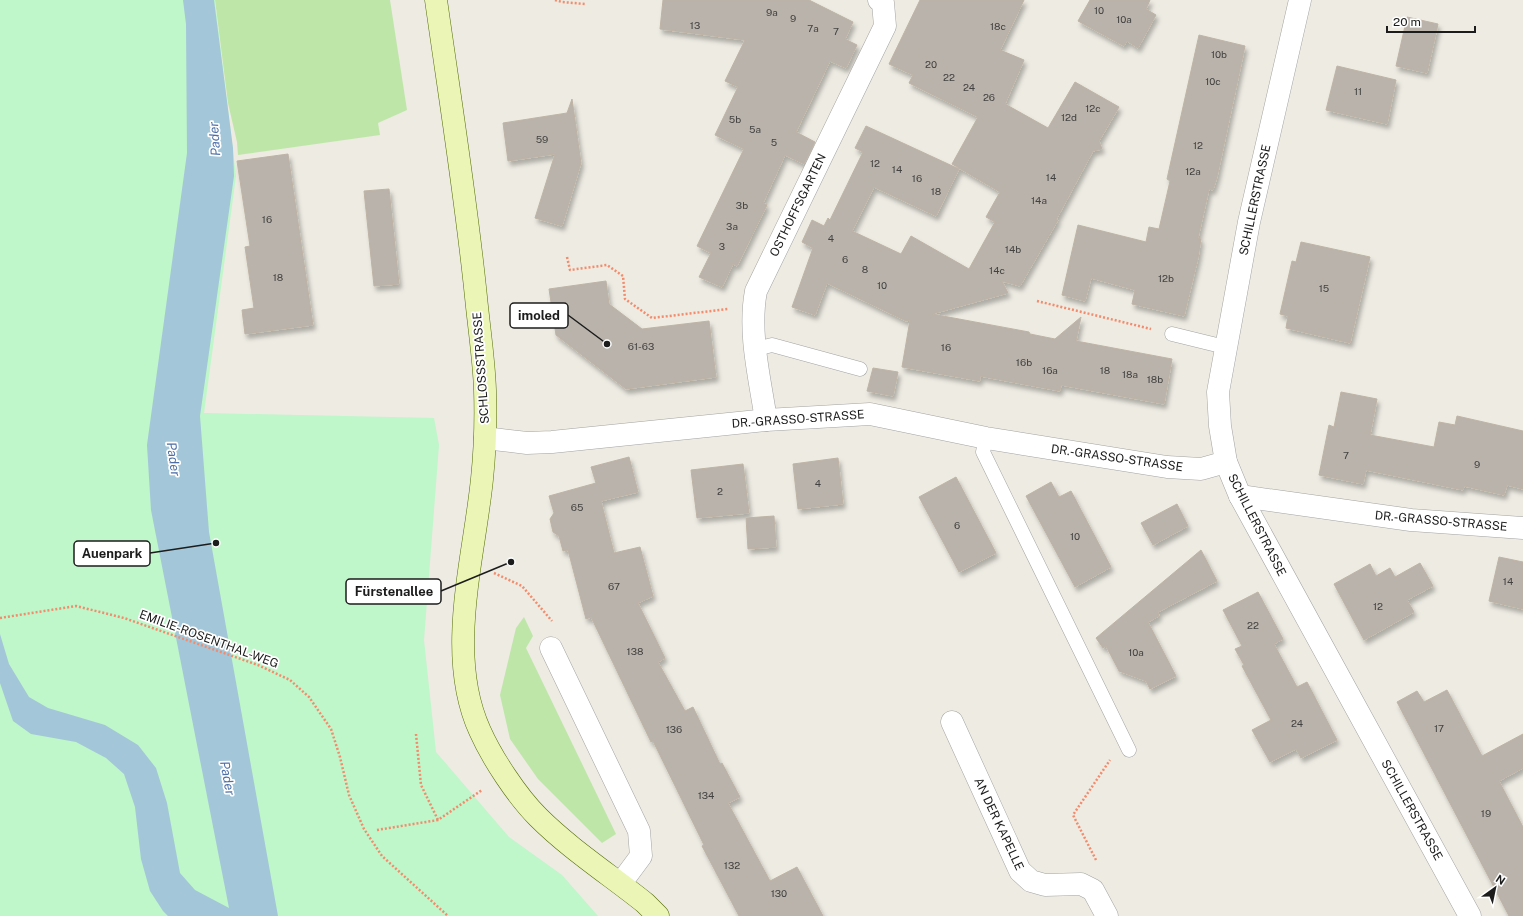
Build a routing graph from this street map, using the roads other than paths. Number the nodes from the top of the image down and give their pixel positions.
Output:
1 (436, 0) edge
2 (880, 0) edge
3 (1300, 0) edge
4 (1172, 334) road end
5 (1225, 347) junction
6 (756, 349) junction
7 (860, 370) dead end
8 (766, 420) junction
9 (485, 438) junction
10 (986, 438) junction
11 (1226, 462) junction
12 (1240, 496) junction
13 (1523, 528) edge
14 (551, 648) road end
15 (952, 722) dead end
16 (1129, 750) road end
17 (621, 883) junction
18 (658, 916) edge
19 (1107, 916) edge
20 (1470, 916) edge

1 - 9 street, SCHLOSSSTRASSE
2 - 6 street, OSTHOFFSGARTEN
3 - 5 street, SCHILLERSTRASSE
4 - 5 lane
5 - 11 street, SCHILLERSTRASSE
6 - 7 lane
6 - 8 street, OSTHOFFSGARTEN
8 - 9 street, DR.-GRASSO-STRASSE
8 - 10 street, DR.-GRASSO-STRASSE
9 - 17 street, SCHLOSSSTRASSE
10 - 11 street, DR.-GRASSO-STRASSE
10 - 16 lane
11 - 12 street, SCHILLERSTRASSE
12 - 13 street, DR.-GRASSO-STRASSE
12 - 20 street, SCHILLERSTRASSE
14 - 17 street
15 - 19 street, AN DER KAPELLE
17 - 18 street, SCHLOSSSTRASSE

